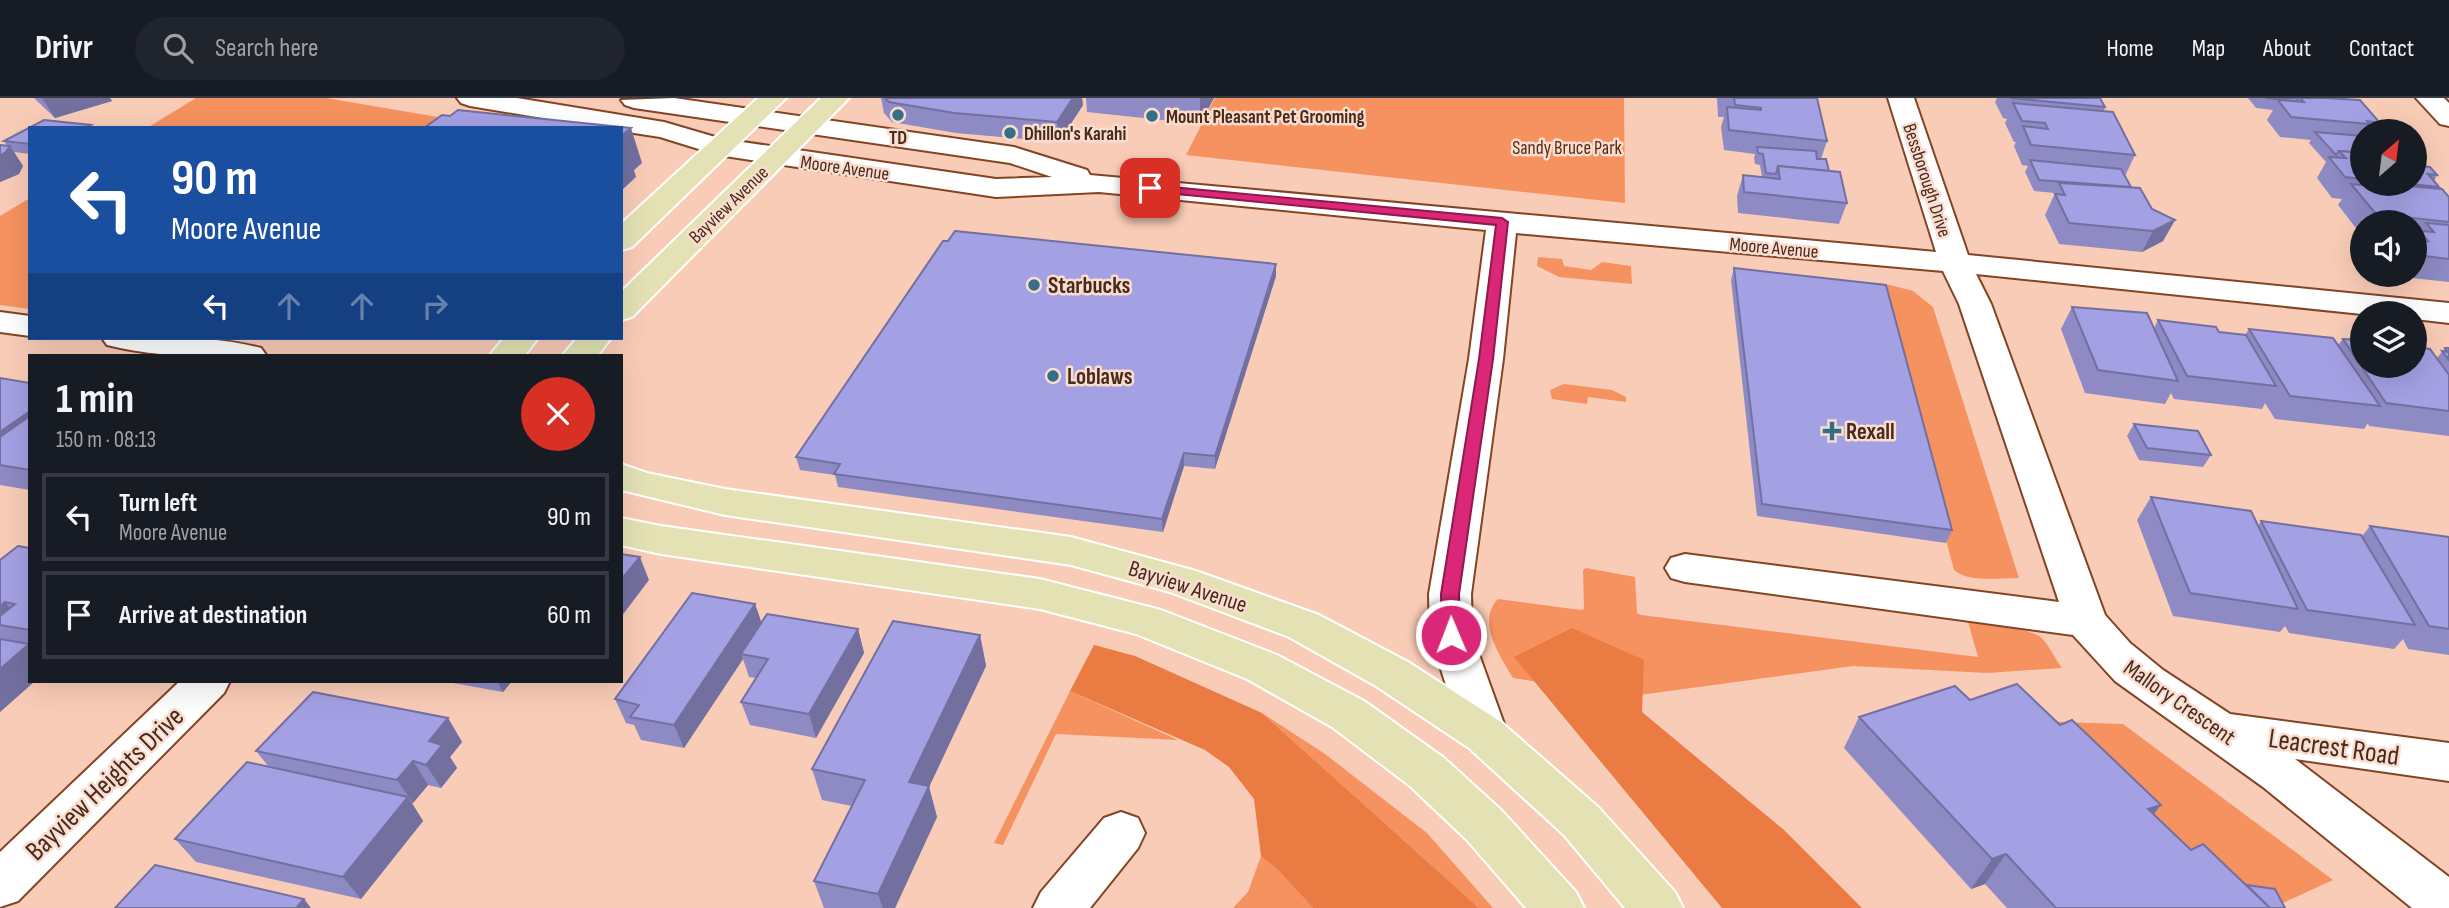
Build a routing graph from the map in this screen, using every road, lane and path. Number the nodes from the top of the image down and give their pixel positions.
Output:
1 (470, 98) edge
2 (616, 98) edge
3 (773, 98) edge
4 (836, 98) edge
5 (1900, 98) edge
6 (2429, 98) edge
7 (660, 101) edge
8 (752, 117) junction
9 (2449, 118) edge
10 (808, 125) junction
11 (718, 147) junction
12 (777, 157) junction
13 (1099, 183) junction
14 (1502, 222) junction
15 (623, 239) edge
16 (1955, 262) junction
17 (623, 308) edge
18 (2449, 313) edge
19 (0, 322) edge
20 (28, 326) edge
21 (133, 340) edge
22 (519, 340) edge
23 (592, 340) edge
24 (241, 354) edge
25 (508, 354) edge
26 (581, 354) edge
27 (623, 476) edge
28 (623, 531) edge
29 (1685, 568) dead end
30 (2085, 621) junction
31 (206, 683) edge
32 (2220, 730) junction
33 (1485, 735) junction
34 (2449, 762) edge
35 (1121, 833) dead end
36 (0, 885) edge
37 (1059, 908) edge
38 (1558, 908) edge
39 (1657, 908) edge
40 (2449, 908) edge

1 - 11 street, Moore Avenue
2 - 7 street, Moore Avenue
3 - 8 main road
4 - 10 main road, Bayview Avenue
5 - 16 street, Bessborough Drive
6 - 9 street
7 - 8 street, Moore Avenue
8 - 10 street, Moore Avenue
8 - 11 main road
10 - 12 main road, Bayview Avenue
10 - 13 street, Moore Avenue
11 - 12 street, Moore Avenue
11 - 15 main road
12 - 13 street, Moore Avenue
12 - 17 main road, Bayview Avenue
13 - 14 street, Moore Avenue
14 - 16 street, Moore Avenue
14 - 33 street
16 - 18 street, Moore Avenue
16 - 30 street, Mallory Crescent
19 - 20 street
21 - 24 street
22 - 25 main road
23 - 26 main road
27 - 33 main road, Bayview Avenue
28 - 38 main road, Bayview Avenue
29 - 30 street
30 - 32 street, Mallory Crescent
31 - 36 street, Bayview Heights Drive
32 - 34 street, Leacrest Road
32 - 40 street, Mallory Crescent
33 - 39 main road, Bayview Avenue
35 - 37 street

